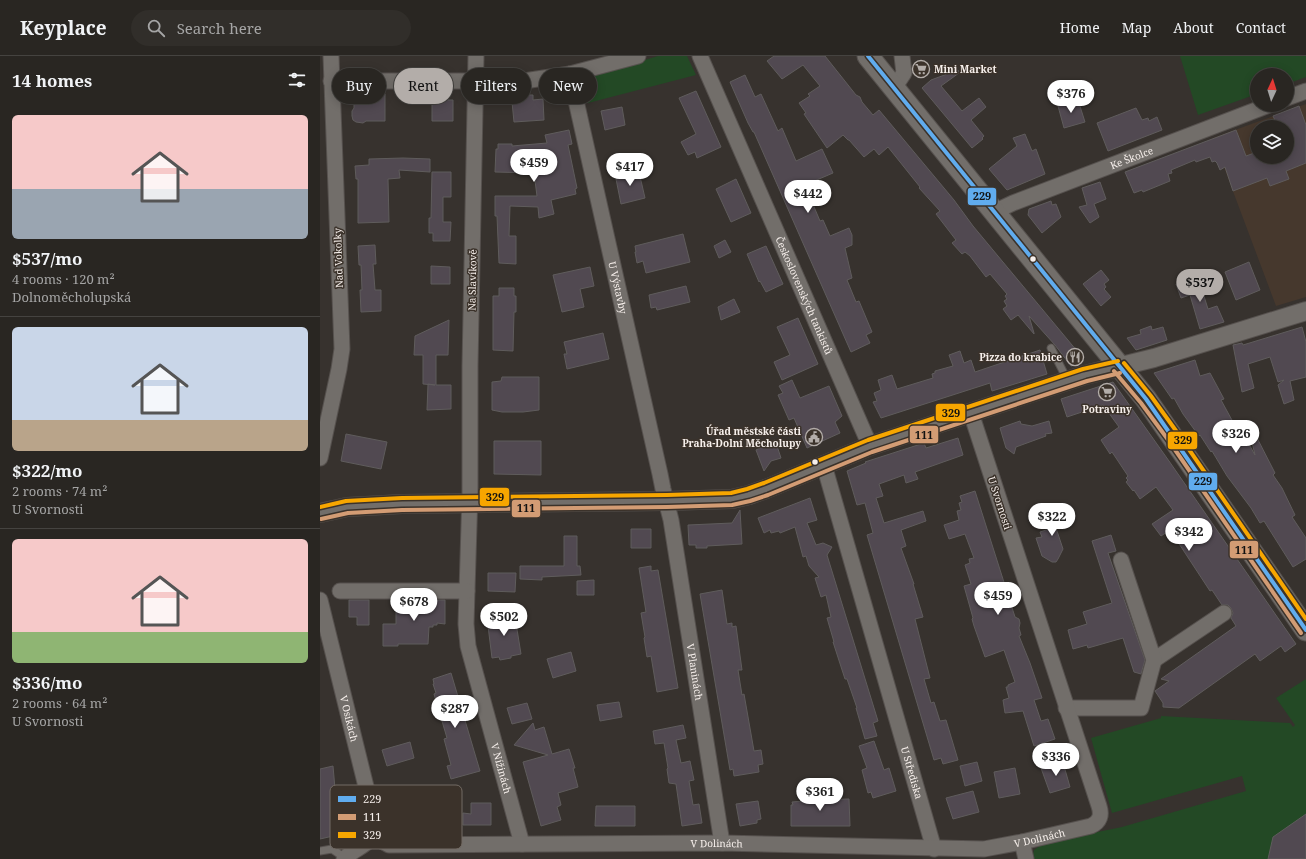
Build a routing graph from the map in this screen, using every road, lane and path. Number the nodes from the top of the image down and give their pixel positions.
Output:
1 (331, 56) edge
2 (476, 56) edge
3 (638, 56) edge
4 (700, 56) edge
5 (868, 56) edge
6 (902, 56) edge
7 (476, 68) edge
8 (593, 68) edge
9 (331, 81) junction
10 (461, 82) edge
11 (894, 88) junction
12 (1306, 91) edge
13 (1294, 95) edge
14 (476, 104) edge
15 (577, 104) edge
16 (326, 105) edge
17 (1251, 112) edge
18 (994, 212) junction
19 (1306, 311) edge
20 (1051, 348) dead end
21 (1119, 367) junction
22 (1068, 381) junction
23 (971, 413) junction
24 (870, 446) junction
25 (320, 458) edge
26 (824, 465) junction
27 (667, 501) junction
28 (469, 503) junction
29 (320, 512) edge
30 (1121, 560) dead end
31 (340, 591) dead end
32 (467, 591) junction
33 (320, 600) edge
34 (1224, 613) dead end
35 (1306, 630) edge
36 (1154, 660) junction
37 (1066, 708) junction
38 (366, 785) edge
39 (1096, 824) joint
40 (1022, 842) junction
41 (722, 843) junction
42 (462, 844) edge
43 (522, 844) junction
44 (934, 848) junction
45 (359, 849) edge
46 (320, 851) edge
47 (345, 858) edge
48 (1026, 859) edge

1 - 9 street, Nad Vokolky
2 - 7 street, Na Slavíkově
3 - 8 street
4 - 24 street, Československých tankistů
5 - 11 main road
6 - 11 street
9 - 10 street
9 - 16 street, Nad Vokolky
11 - 18 main road
12 - 13 street
14 - 28 street, Na Slavíkově
15 - 27 street, U Výstavby
16 - 25 street, Nad Vokolky
17 - 18 street, Ke Školce
18 - 21 main road
19 - 21 street
20 - 22 lane
21 - 22 street
21 - 35 main road
22 - 23 street
23 - 24 street
23 - 37 street, U Svornosti
24 - 26 street
26 - 27 street
26 - 44 street, U Střediska
27 - 28 street
27 - 41 street, V Planinách
28 - 29 street
28 - 32 street, V Nížinách
30 - 36 street
31 - 32 street
32 - 43 street, V Nížinách
33 - 38 street, V Osikách
34 - 36 street
36 - 37 street
37 - 39 street, U Svornosti
39 - 40 street, V Dolinách
40 - 44 street, V Dolinách
40 - 48 street
41 - 43 street, V Dolinách
41 - 44 street, V Dolinách
42 - 43 street, V Dolinách
45 - 47 street
46 - 47 lane

